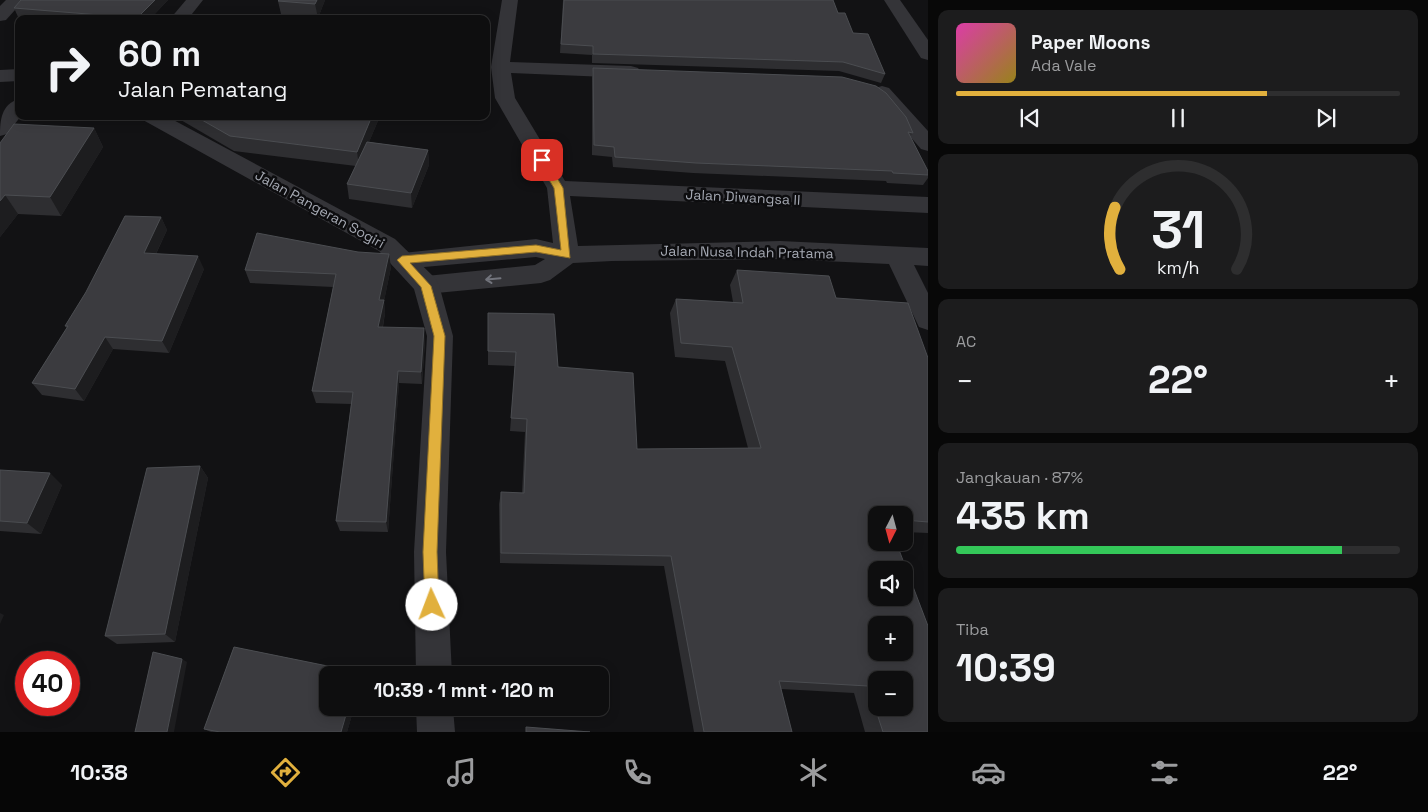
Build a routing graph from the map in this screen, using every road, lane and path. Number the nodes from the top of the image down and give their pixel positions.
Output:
1 (16, 0) edge
2 (195, 0) edge
3 (510, 0) edge
4 (892, 0) edge
5 (182, 15) edge
6 (0, 16) edge
7 (928, 54) edge
8 (500, 67) junction
9 (649, 72) edge
10 (15, 75) edge
11 (0, 76) edge
12 (862, 84) edge
13 (15, 110) edge
14 (157, 120) edge
15 (0, 130) edge
16 (928, 144) edge
17 (558, 188) junction
18 (928, 205) edge
19 (567, 255) junction
20 (897, 255) junction
21 (928, 257) edge
22 (402, 260) junction
23 (426, 286) junction
24 (928, 320) edge
25 (434, 666) edge
26 (435, 716) edge
27 (436, 732) edge

1 - 6 street
2 - 5 street
3 - 8 street
4 - 7 street
8 - 9 street
8 - 17 street
10 - 11 street
12 - 16 street
13 - 15 street
14 - 22 street, Jalan Pangeran Sogiri
17 - 18 street, Jalan Diwangsa II
17 - 19 street
19 - 20 street, Jalan Nusa Indah Pratama
19 - 22 street, Jalan Nusa Indah Pratama
19 -> 23 street
20 - 21 street, Jalan Nusa Indah Pratama
20 - 24 street
22 - 23 street, Jalan Pangeran Sogiri
23 - 25 street, Jalan Pangeran Sogiri
26 - 27 street

